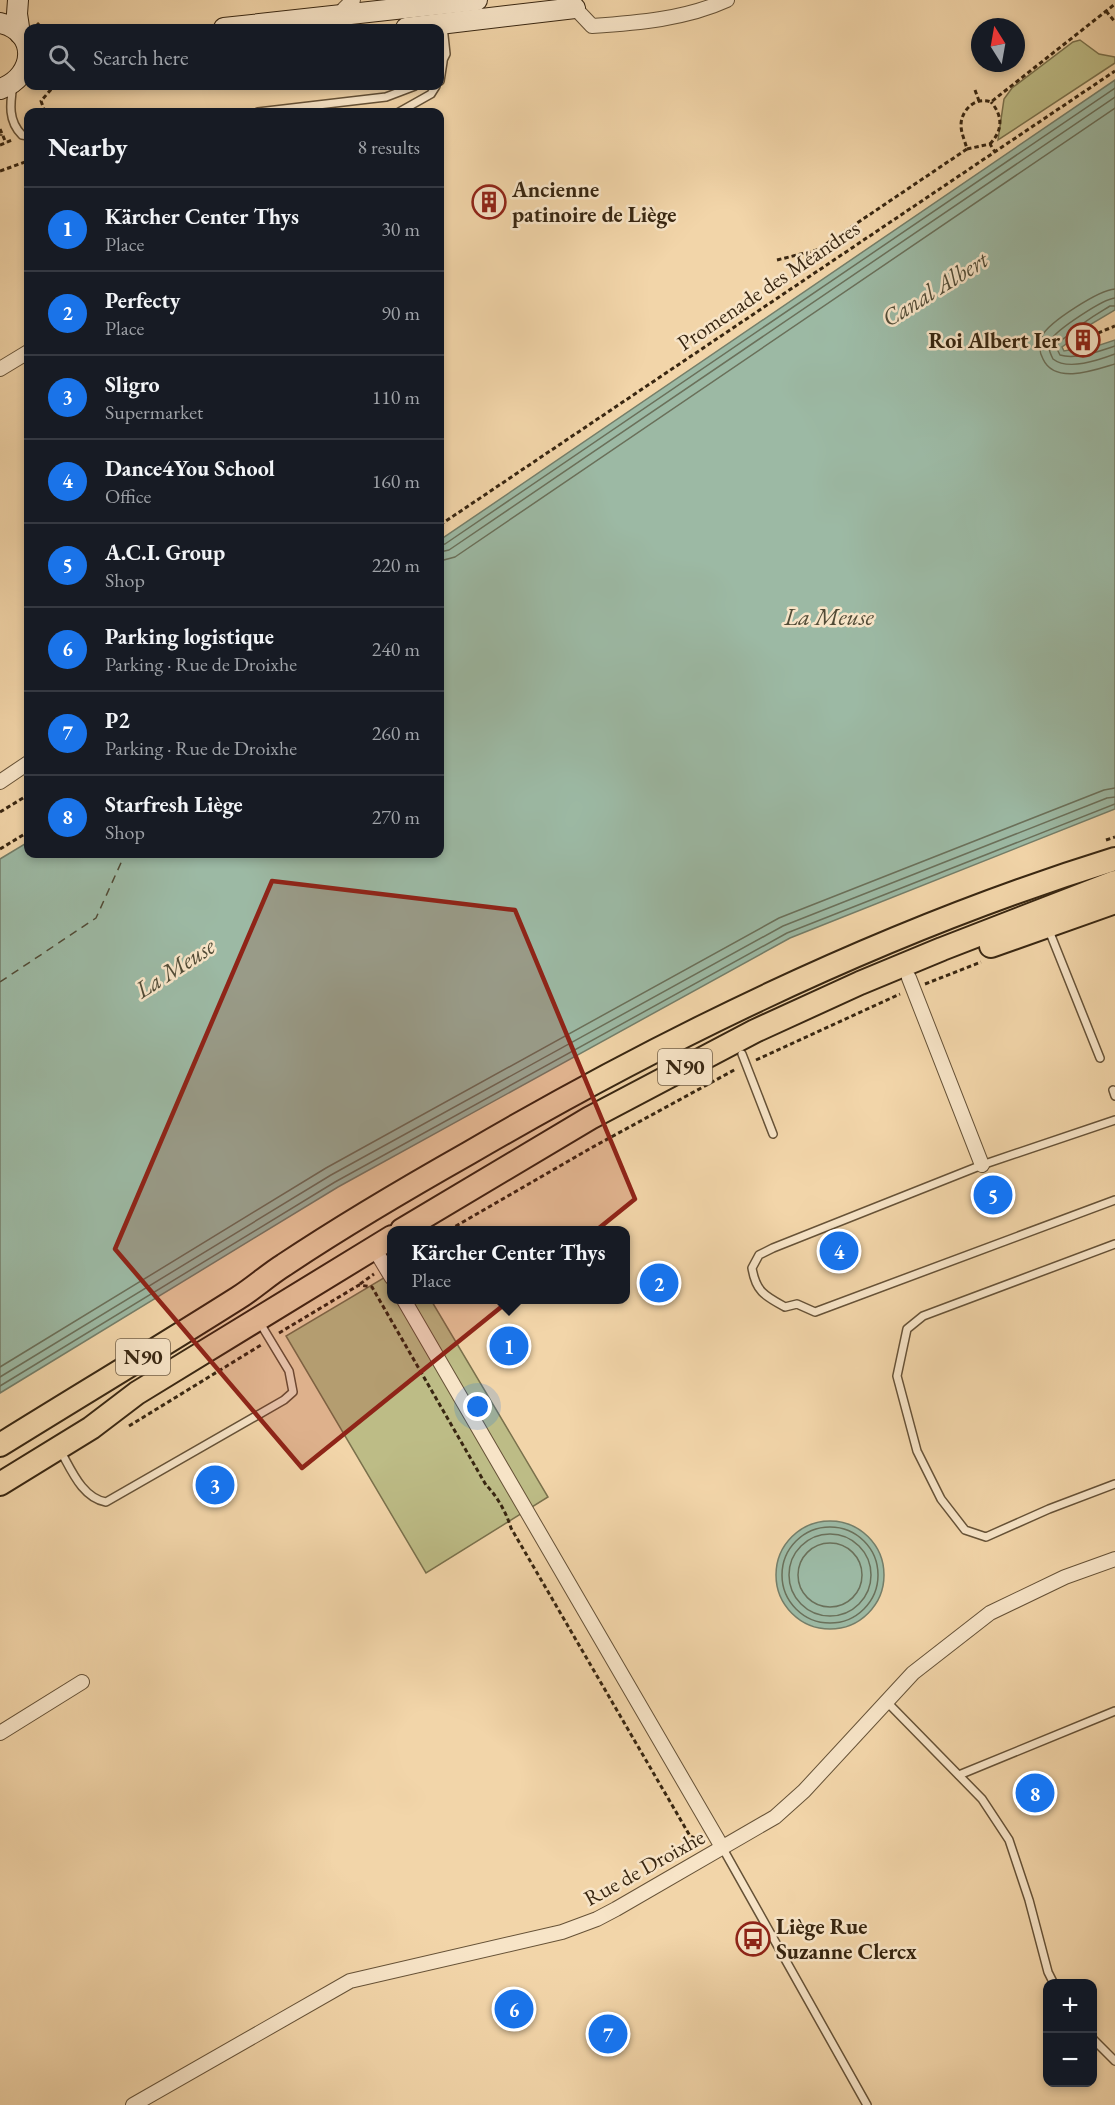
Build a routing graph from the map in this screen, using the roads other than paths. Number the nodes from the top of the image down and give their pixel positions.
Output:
1 (18, 0) edge
2 (477, 0) edge
3 (537, 0) edge
4 (728, 0) edge
5 (440, 4) junction
6 (347, 8) edge
7 (575, 8) junction
8 (0, 22) edge
9 (249, 24) edge
10 (442, 24) joint
11 (24, 38) edge
12 (444, 39) edge
13 (24, 40) edge
14 (444, 58) edge
15 (24, 67) edge
16 (15, 82) edge
17 (404, 90) edge
18 (434, 90) edge
19 (292, 108) edge
20 (406, 108) edge
21 (24, 135) edge
22 (24, 354) edge
23 (0, 369) edge
24 (24, 767) edge
25 (0, 782) edge
26 (1115, 859) edge
27 (1115, 882) edge
28 (1115, 891) edge
29 (1115, 902) edge
30 (1059, 903) junction
31 (1047, 926) junction
32 (912, 983) junction
33 (1100, 1058) dead end
34 (744, 1059) junction
35 (1115, 1120) edge
36 (515, 1126) junction
37 (773, 1134) dead end
38 (982, 1165) junction
39 (1115, 1200) edge
40 (441, 1207) junction
41 (409, 1226) edge
42 (383, 1242) edge
43 (1115, 1244) edge
44 (387, 1258) edge
45 (407, 1304) edge
46 (257, 1319) junction
47 (137, 1393) junction
48 (0, 1445) edge
49 (59, 1448) junction
50 (0, 1471) edge
51 (0, 1484) edge
52 (1115, 1484) edge
53 (1115, 1559) edge
54 (82, 1682) dead end
55 (887, 1702) junction
56 (1115, 1711) edge
57 (0, 1733) edge
58 (959, 1775) junction
59 (722, 1847) junction
60 (1052, 1979) edge
61 (1097, 2043) edge
62 (1115, 2061) edge
63 (133, 2105) edge
64 (867, 2105) edge

1 - 11 main road
2 - 5 main road
3 - 7 main road
4 - 7 street
5 - 6 main road
5 - 10 lane
6 - 9 main road
7 - 10 main road
8 - 13 main road
12 - 14 lane
15 - 16 main road
16 - 21 lane
17 - 19 lane
18 - 20 lane
22 - 23 street
24 - 25 street
26 - 36 main road, N90
27 - 30 main road, N90
28 - 30 main road
29 - 31 main road
30 - 40 main road, N90
31 - 32 main road
31 - 33 lane
32 - 34 main road
32 - 38 street
34 - 37 lane
34 - 40 main road
35 - 38 lane
36 - 42 main road
36 - 48 main road, N90
38 - 39 lane
40 - 41 main road, N90
42 - 44 street
42 - 46 main road, N90
43 - 52 lane
45 - 59 street
46 - 47 main road, N90
46 - 49 lane
47 - 49 main road
47 - 50 main road, N90
49 - 51 main road
53 - 55 street, Rue de Droixhe
54 - 57 street
55 - 58 lane
55 - 59 street, Rue de Droixhe
56 - 58 lane
58 - 60 lane
59 - 63 street, Rue de Droixhe
59 - 64 lane
61 - 62 lane

